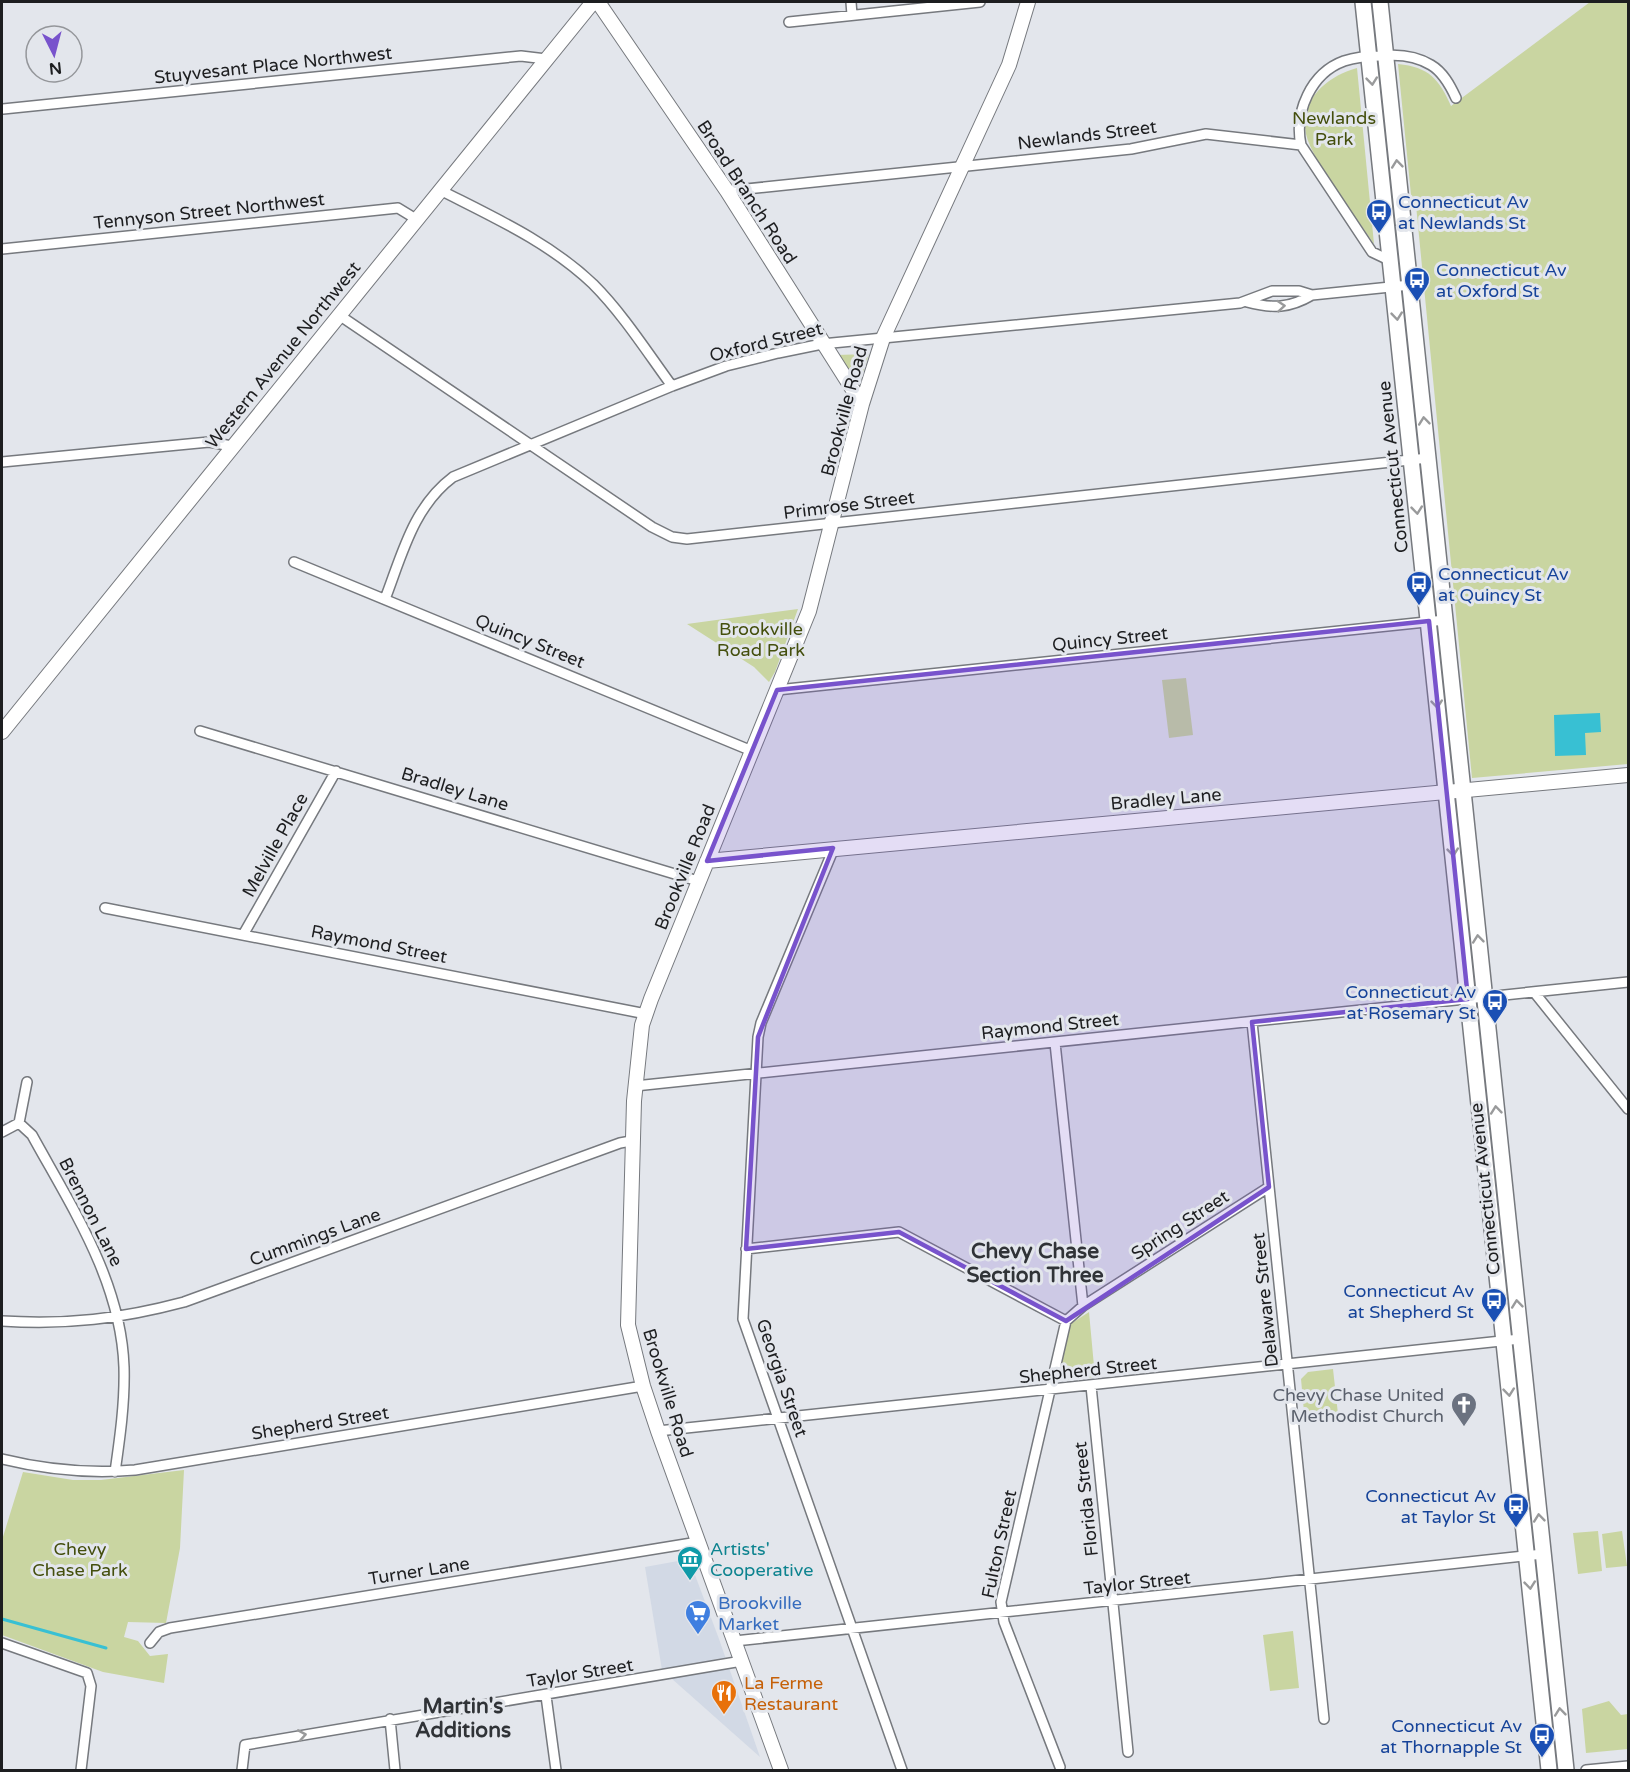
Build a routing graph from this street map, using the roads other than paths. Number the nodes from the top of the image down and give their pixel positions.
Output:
1 (593, 2) edge
2 (598, 2) edge
3 (851, 2) edge
4 (980, 2) edge
5 (1028, 2) edge
6 (1363, 2) edge
7 (1380, 2) edge
8 (852, 15) junction
9 (789, 22) dead end
10 (1376, 56) junction
11 (546, 59) junction
12 (1456, 98) dead end
13 (2, 109) edge
14 (1300, 145) junction
15 (963, 166) junction
16 (440, 190) junction
17 (727, 191) junction
18 (417, 219) junction
19 (2, 249) edge
20 (1391, 261) junction
21 (1410, 285) junction
22 (1394, 287) junction
23 (1312, 295) junction
24 (1247, 302) junction
25 (339, 315) junction
26 (883, 338) junction
27 (822, 344) junction
28 (672, 386) junction
29 (862, 404) junction
30 (532, 445) junction
31 (232, 446) junction
32 (1428, 458) junction
33 (1412, 460) junction
34 (2, 462) edge
35 (833, 523) junction
36 (294, 562) dead end
37 (385, 599) junction
38 (1445, 620) junction
39 (1429, 621) junction
40 (777, 690) junction
41 (200, 731) dead end
42 (2, 732) edge
43 (752, 751) junction
44 (336, 771) junction
45 (1629, 775) edge
46 (1463, 792) junction
47 (1447, 794) junction
48 (834, 848) junction
49 (707, 861) junction
50 (698, 881) junction
51 (105, 908) dead end
52 (243, 935) junction
53 (1629, 982) edge
54 (1534, 992) junction
55 (1484, 998) junction
56 (1468, 999) junction
57 (646, 1014) junction
58 (1252, 1022) junction
59 (1055, 1043) junction
60 (756, 1074) junction
61 (27, 1082) dead end
62 (635, 1086) junction
63 (1629, 1109) edge
64 (19, 1123) junction
65 (2, 1132) edge
66 (631, 1141) junction
67 (1269, 1186) junction
68 (746, 1250) junction
69 (1083, 1306) junction
70 (116, 1318) junction
71 (2, 1321) edge
72 (1066, 1321) junction
73 (1520, 1339) junction
74 (1504, 1341) junction
75 (1289, 1365) junction
76 (643, 1386) junction
77 (1090, 1386) junction
78 (1050, 1390) junction
79 (778, 1419) junction
80 (658, 1431) junction
81 (2, 1458) edge
82 (115, 1472) junction
83 (698, 1542) junction
84 (1543, 1554) junction
85 (1527, 1556) junction
86 (1312, 1581) junction
87 (1113, 1602) junction
88 (1002, 1613) junction
89 (853, 1629) junction
90 (735, 1641) junction
91 (2, 1642) edge
92 (150, 1643) dead end
93 (742, 1661) junction
94 (546, 1696) junction
95 (390, 1719) junction
96 (1324, 1719) dead end
97 (1128, 1752) dead end
98 (1629, 1766) edge
99 (1060, 1767) dead end
100 (81, 1770) edge
101 (242, 1770) edge
102 (395, 1770) edge
103 (556, 1770) edge
104 (781, 1770) edge
105 (902, 1770) edge
106 (1549, 1770) edge
107 (1566, 1770) edge
108 (1586, 1770) edge

1 - 11 street, Western Avenue Northwest
2 - 17 street, Broad Branch Road
3 - 8 street
4 - 8 street
5 - 15 street, Brookville Road
6 - 10 main road, Connecticut Avenue
7 - 10 main road, Connecticut Avenue
8 - 9 street
10 - 12 street
10 - 14 street
10 -> 20 main road, Connecticut Avenue
21 -> 10 main road, Connecticut Avenue
11 - 13 street, Stuyvesant Place Northwest
11 - 16 street, Western Avenue Northwest
14 - 15 street, Newlands Street
14 - 20 street
15 - 17 street, Newlands Street
15 - 26 street, Brookville Road
16 - 18 street, Western Avenue Northwest
16 - 28 street
17 - 27 street, Broad Branch Road
18 - 19 street, Tennyson Street Northwest
18 - 25 street, Western Avenue Northwest
20 - 22 main road, Connecticut Avenue
21 - 22 street, Oxford Street
32 -> 21 main road, Connecticut Avenue
22 - 23 street, Oxford Street
22 -> 33 main road, Connecticut Avenue
24 -> 23 street, Oxford Street
23 - 24 street, Oxford Street
24 - 26 street, Oxford Street
25 - 30 street, Primrose Street
25 - 31 street, Western Avenue Northwest
26 - 27 street, Oxford Street
26 - 29 street, Brookville Road
27 - 28 street, Oxford Street
27 - 29 street, Broad Branch Road
28 - 30 street, Oxford Street
29 - 35 street, Brookville Road
30 - 35 street, Primrose Street
30 - 37 street, Oxford Street
31 - 34 street
31 - 42 street, Western Avenue Northwest
32 - 33 street, Primrose Street
32 - 38 main road, Connecticut Avenue
33 - 35 street, Primrose Street
33 -> 39 main road, Connecticut Avenue
35 - 40 street, Brookville Road
36 - 37 street, Quincy Street
37 - 43 street, Quincy Street
38 - 39 street, Quincy Street
38 - 46 main road, Connecticut Avenue
39 - 40 street, Quincy Street
39 -> 47 main road, Connecticut Avenue
40 - 43 street, Brookville Road
41 - 44 street, Bradley Lane
43 - 49 street, Brookville Road
44 - 50 street, Bradley Lane
44 - 52 street, Melville Place
45 - 46 street, Bradley Lane
46 - 47 street, Bradley Lane
55 -> 46 main road, Connecticut Avenue
47 - 48 street, Bradley Lane
47 -> 56 main road, Connecticut Avenue
48 - 49 street, Bradley Lane
48 - 60 street, Georgia Street
49 - 50 street, Brookville Road
50 - 57 street, Brookville Road
51 - 52 street, Raymond Street
52 - 57 street, Raymond Street
53 - 54 street
54 - 55 street
54 - 63 street
55 - 56 street
73 -> 55 main road, Connecticut Avenue
56 - 58 street, Raymond Street
56 - 74 main road, Connecticut Avenue
57 - 62 street, Brookville Road
58 - 59 street, Raymond Street
58 - 67 street, Delaware Street
59 - 60 street, Raymond Street
59 - 69 street
60 - 62 street, Raymond Street
60 - 68 street, Georgia Street
61 - 64 street
62 - 66 street, Brookville Road
64 - 65 street
64 - 70 street, Brennon Lane
66 - 70 street, Cummings Lane
66 - 76 street, Brookville Road
67 - 69 street, Spring Street
67 - 75 street, Delaware Street
68 - 72 street
68 - 79 street, Georgia Street
69 - 72 street, Spring Street
70 - 71 street, Cummings Lane
70 - 82 street, Brennon Lane
72 - 78 street, Fulton Street
73 - 74 street, Shepherd Street
84 -> 73 main road, Connecticut Avenue
74 - 75 street, Shepherd Street
74 -> 85 main road, Connecticut Avenue
75 - 77 street, Shepherd Street
75 - 86 street, Delaware Street
76 - 80 street, Brookville Road
76 - 82 street, Shepherd Street
77 - 78 street, Shepherd Street
77 - 87 street, Florida Street
78 - 79 street, Shepherd Street
78 - 88 street, Fulton Street
79 - 80 street, Shepherd Street
79 - 89 street, Georgia Street
80 - 83 street, Brookville Road
81 - 82 street, Shepherd Street
83 - 90 street, Brookville Road
83 - 92 street, Turner Lane
84 - 85 street, Taylor Street
107 -> 84 main road, Connecticut Avenue
85 - 86 street, Taylor Street
85 -> 106 main road, Connecticut Avenue
86 - 87 street, Taylor Street
86 - 96 street, Delaware Street
87 - 88 street, Taylor Street
87 - 97 street, Florida Street
88 - 89 street, Taylor Street
88 - 99 street, Fulton Street
89 - 90 street, Taylor Street
89 - 105 street, Georgia Street
90 - 93 street, Brookville Road
91 - 100 street
93 - 94 street, Taylor Street
93 - 104 street, Brookville Road
94 - 95 street, Taylor Street
94 - 103 street
101 -> 95 street, Taylor Street
95 - 102 street
98 - 108 street

